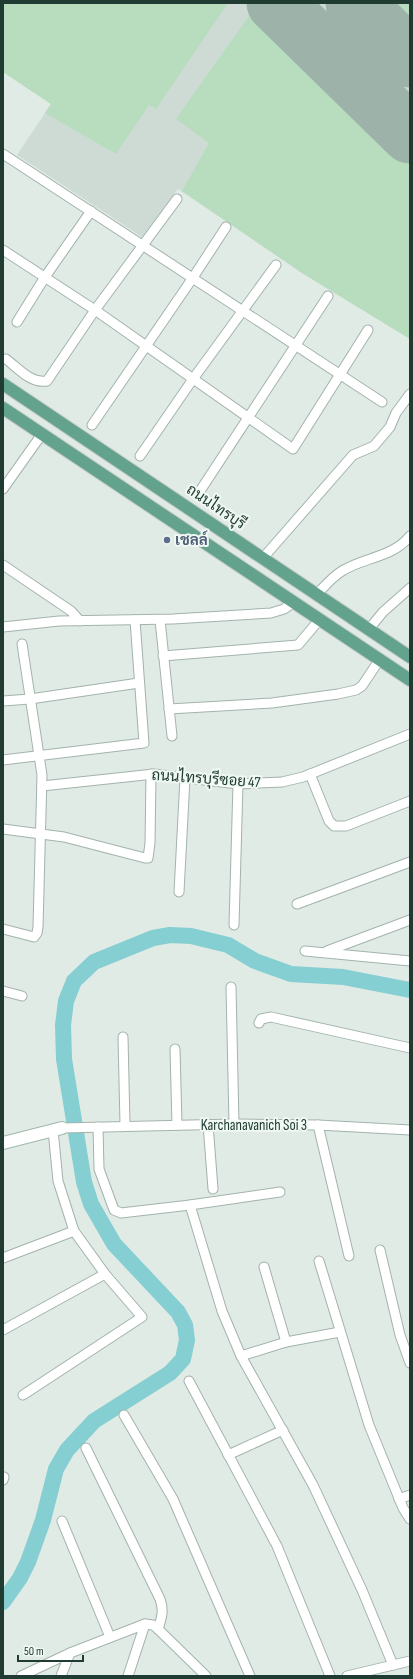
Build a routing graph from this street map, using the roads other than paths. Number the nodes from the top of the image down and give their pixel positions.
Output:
1 (3, 154) edge
2 (177, 199) dead end
3 (91, 211) junction
4 (226, 227) dead end
5 (143, 245) junction
6 (3, 250) edge
7 (276, 265) dead end
8 (45, 277) junction
9 (192, 279) junction
10 (328, 296) dead end
11 (95, 310) junction
12 (242, 312) junction
13 (17, 322) dead end
14 (368, 330) dead end
15 (145, 346) junction
16 (294, 346) junction
17 (6, 359) dead end
18 (341, 376) junction
19 (193, 379) junction
20 (3, 384) edge
21 (410, 394) edge
22 (382, 402) dead end
23 (3, 408) edge
24 (247, 417) junction
25 (92, 425) dead end
26 (42, 434) junction
27 (140, 456) dead end
28 (3, 489) edge
29 (198, 494) dead end
30 (410, 536) edge
31 (263, 558) junction
32 (3, 565) edge
33 (410, 588) edge
34 (317, 594) junction
35 (294, 602) junction
36 (320, 619) junction
37 (135, 620) junction
38 (160, 620) junction
39 (80, 621) junction
40 (3, 627) edge
41 (369, 629) junction
42 (22, 644) dead end
43 (163, 656) junction
44 (410, 657) edge
45 (380, 659) junction
46 (410, 680) edge
47 (139, 683) junction
48 (30, 699) junction
49 (3, 701) edge
50 (169, 710) junction
51 (410, 734) edge
52 (172, 736) dead end
53 (41, 756) junction
54 (3, 760) edge
55 (151, 774) junction
56 (310, 774) junction
57 (185, 778) junction
58 (238, 784) junction
59 (42, 786) junction
60 (410, 801) edge
61 (3, 829) edge
62 (42, 833) junction
63 (410, 862) edge
64 (179, 892) dead end
65 (297, 904) dead end
66 (410, 920) edge
67 (234, 925) dead end
68 (3, 929) edge
69 (305, 951) dead end
70 (326, 952) junction
71 (410, 961) edge
72 (231, 988) dead end
73 (3, 991) edge
74 (22, 996) dead end
75 (259, 1023) dead end
76 (123, 1037) dead end
77 (410, 1048) edge
78 (175, 1049) dead end
79 (208, 1124) junction
80 (234, 1124) junction
81 (125, 1125) junction
82 (177, 1125) junction
83 (318, 1125) junction
84 (98, 1127) junction
85 (58, 1129) junction
86 (410, 1130) edge
87 (3, 1143) edge
88 (213, 1189) dead end
89 (280, 1192) dead end
90 (190, 1206) junction
91 (74, 1231) junction
92 (380, 1250) dead end
93 (349, 1256) dead end
94 (3, 1258) edge
95 (319, 1261) dead end
96 (264, 1267) dead end
97 (105, 1274) junction
98 (3, 1330) edge
99 (340, 1332) junction
100 (286, 1342) junction
101 (241, 1356) junction
102 (410, 1363) edge
103 (189, 1381) dead end
104 (23, 1395) dead end
105 (124, 1415) dead end
106 (283, 1430) junction
107 (86, 1448) dead end
108 (228, 1455) junction
109 (410, 1494) edge
110 (399, 1499) junction
111 (410, 1520) edge
112 (62, 1521) dead end
113 (145, 1624) junction
114 (158, 1629) junction
115 (110, 1637) junction
116 (70, 1653) junction
117 (410, 1661) edge
118 (393, 1665) junction
119 (21, 1676) edge
120 (61, 1676) edge
121 (128, 1676) edge
122 (206, 1676) edge
123 (250, 1676) edge
124 (330, 1676) edge
125 (347, 1676) edge

1 - 3 street
2 - 5 street
3 - 5 street
3 - 8 street
4 - 9 street
5 - 9 street
5 - 11 street
6 - 8 street
7 - 12 street
8 - 11 street
8 - 13 street
9 - 12 street
9 - 15 street
10 - 16 street
11 - 15 street
11 - 17 street
12 - 16 street
12 - 19 street
14 - 18 street
15 - 19 street
15 - 25 street
16 - 18 street
16 - 24 street
18 - 22 street
18 - 24 street
19 - 24 street
19 - 27 street
20 - 31 main road, ถนนไทรบุรี
21 - 31 street
23 - 26 main road
24 - 29 street
26 - 28 street
26 - 35 main road
30 - 34 street
31 - 34 main road, ถนนไทรบุรี
32 - 39 street
33 - 41 street
34 - 41 main road, ถนนไทรบุรี
35 - 36 main road
35 - 38 street
36 - 43 street
36 - 45 main road
37 - 38 street
37 - 39 street
37 - 47 street
38 - 43 street
39 - 40 street
41 - 44 main road, ถนนไทรบุรี
42 - 48 street
43 - 50 street
45 - 46 main road
45 - 50 street
47 - 48 street
47 - 53 street
48 - 49 street
48 - 53 street
50 - 52 street
51 - 56 street, ถนนไทรบุรีซอย 47
53 - 54 street
53 - 59 street
55 - 57 street, ถนนไทรบุรีซอย 47
55 - 59 street, ถนนไทรบุรีซอย 47
55 - 62 street
56 - 58 street, ถนนไทรบุรีซอย 47
56 - 60 street
57 - 58 street, ถนนไทรบุรีซอย 47
57 - 64 street
58 - 67 street
59 - 62 street
61 - 62 street
62 - 68 street
63 - 65 street
66 - 70 street
69 - 70 street
70 - 71 street
72 - 80 street
73 - 74 street
75 - 77 street
76 - 81 street
78 - 82 street
79 - 80 street, Karchanavanich Soi 3
79 - 82 street, Karchanavanich Soi 3
79 - 88 street
80 - 83 street, Karchanavanich Soi 3
81 - 82 street, Karchanavanich Soi 3
81 - 84 street, Karchanavanich Soi 3
83 - 86 street, Karchanavanich Soi 3
83 - 93 street
84 - 85 street, Karchanavanich Soi 3
84 - 90 street
85 - 87 street
85 - 91 street
89 - 90 street
90 - 101 street
91 - 94 street
91 - 97 street
92 - 102 street
95 - 99 street
96 - 100 street
97 - 98 street
97 - 104 street
99 - 100 street
99 - 110 street
100 - 101 street
101 - 106 street
103 - 108 street
105 - 123 street
106 - 108 street
106 - 118 street
107 - 114 street
108 - 124 street
109 - 110 street
110 - 111 street
112 - 115 street
113 - 114 street
113 - 115 street
113 - 121 street
114 - 122 street
115 - 116 street
116 - 119 street
116 - 120 street
117 - 118 street
118 - 125 street

